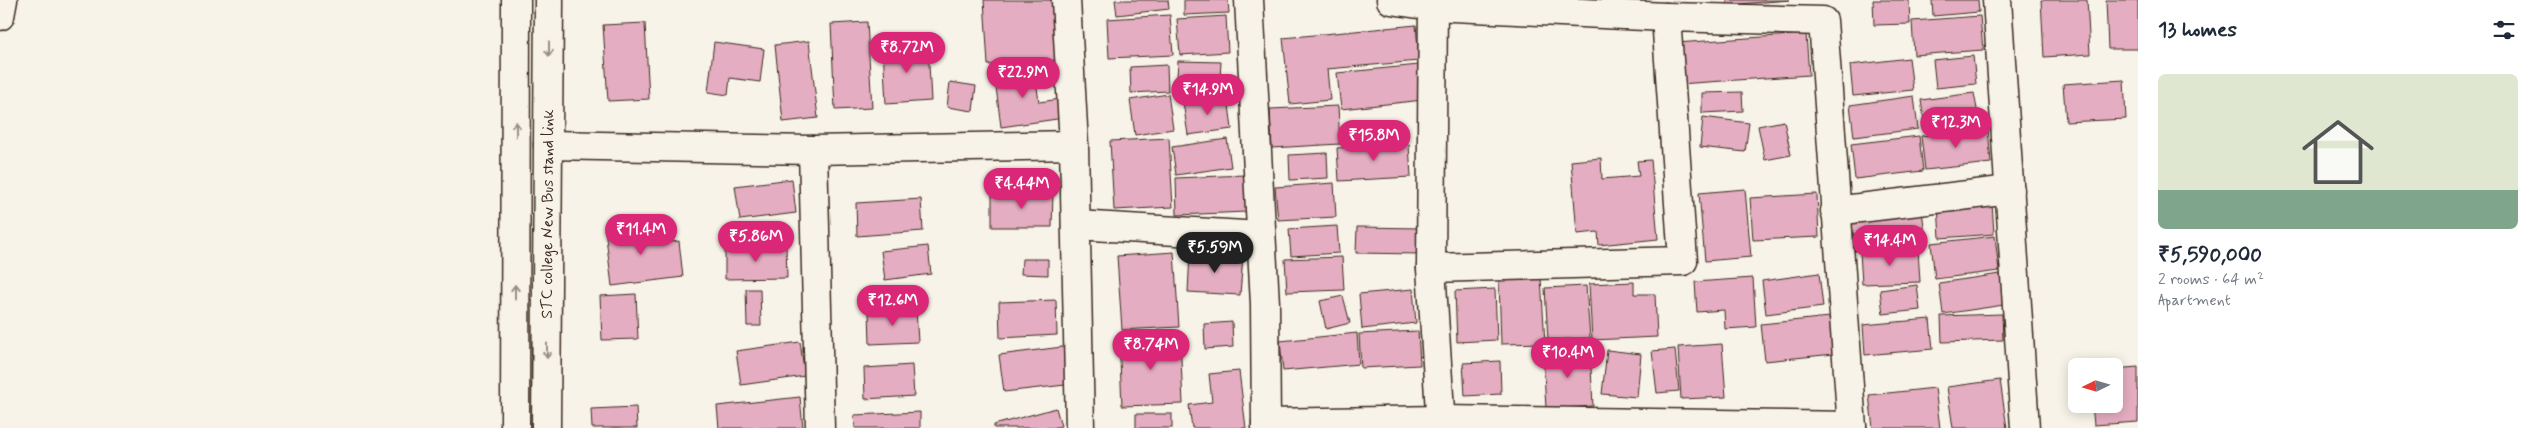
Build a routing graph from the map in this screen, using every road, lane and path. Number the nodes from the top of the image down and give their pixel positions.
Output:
1 (3, 0) edge
2 (516, 0) edge
3 (549, 0) edge
4 (1066, 0) edge
5 (1249, 0) edge
6 (1391, 0) edge
7 (1998, 0) edge
8 (1432, 3) edge
9 (0, 16) edge
10 (1666, 17) junction
11 (548, 145) junction
12 (1074, 145) junction
13 (813, 150) junction
14 (2010, 190) junction
15 (1835, 211) junction
16 (1076, 225) junction
17 (1261, 236) junction
18 (1431, 268) junction
19 (1441, 424) edge
20 (1266, 426) edge
21 (1852, 427) edge
22 (515, 428) edge
23 (546, 428) edge
24 (820, 428) edge
25 (1080, 428) edge
26 (2025, 428) edge

1 - 9 street
22 -> 2 street
3 -> 11 street, STC college New Bus stand link
4 - 12 street
5 - 17 street
6 - 8 street
7 - 14 street
8 - 10 street
8 - 18 street
10 - 15 street
10 - 18 street
11 - 13 street
11 -> 23 street, STC college New Bus stand link
12 - 13 street
12 - 16 street
13 - 24 street
14 - 15 street
14 - 26 street
15 - 21 street
16 - 17 street
16 - 25 street
17 - 20 street
18 - 19 street
19 - 20 street
19 - 21 street

